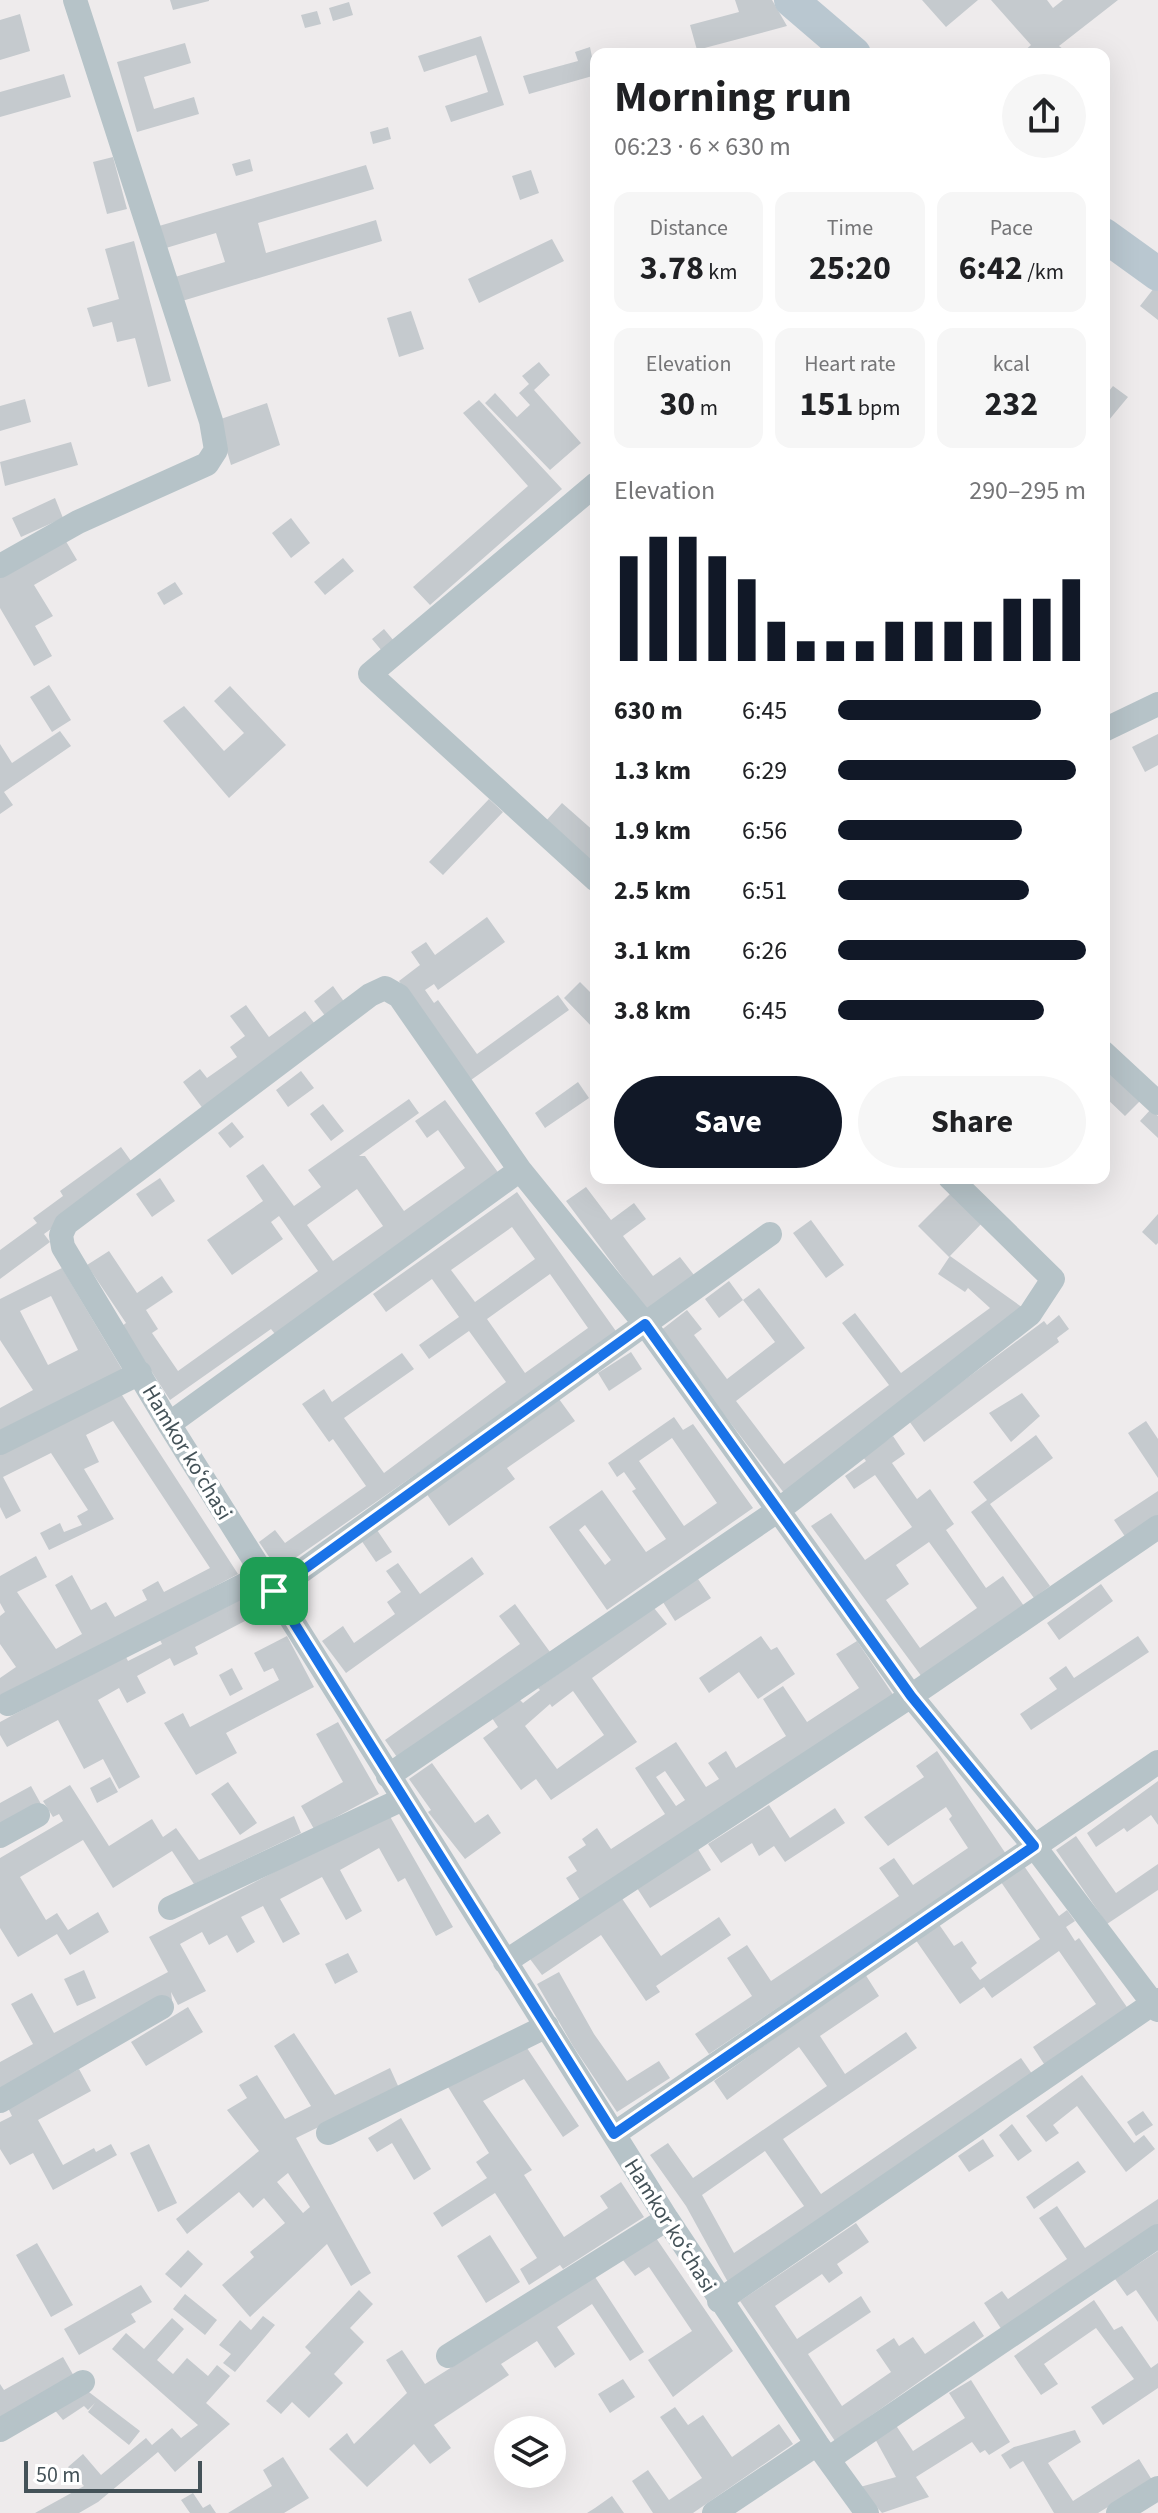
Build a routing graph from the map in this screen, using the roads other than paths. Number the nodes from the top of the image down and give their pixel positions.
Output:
1 (75, 0) edge
2 (791, 0) edge
3 (847, 48) edge
4 (1110, 239) edge
5 (1158, 274) edge
6 (590, 489) edge
7 (0, 566) edge
8 (1158, 704) edge
9 (1110, 727) edge
10 (590, 875) edge
11 (1110, 1059) edge
12 (1158, 1103) edge
13 (520, 1170) junction
14 (956, 1184) edge
15 (770, 1234) dead end
16 (645, 1324) junction
17 (140, 1373) junction
18 (169, 1424) junction
19 (0, 1443) edge
20 (780, 1509) junction
21 (1158, 1527) edge
22 (269, 1583) junction
23 (911, 1696) junction
24 (8, 1704) dead end
25 (1158, 1762) edge
26 (388, 1776) junction
27 (403, 1799) junction
28 (38, 1815) dead end
29 (0, 1836) edge
30 (1034, 1846) junction
31 (170, 1908) dead end
32 (505, 1962) junction
33 (1156, 2005) edge
34 (162, 2007) dead end
35 (547, 2026) junction
36 (0, 2101) edge
37 (328, 2133) dead end
38 (614, 2134) junction
39 (667, 2219) junction
40 (1158, 2236) edge
41 (719, 2301) junction
42 (448, 2356) dead end
43 (83, 2382) dead end
44 (0, 2430) edge
45 (822, 2451) junction
46 (1158, 2488) edge
47 (714, 2513) edge
48 (867, 2513) edge
49 (1118, 2513) edge

1 - 7 street
2 - 3 street
4 - 5 street
6 - 10 street
8 - 9 street
11 - 12 street
13 - 16 street
13 - 17 street, Hamkor koʻchasi
13 - 18 street
14 - 20 street
15 - 16 street
16 - 20 street
16 - 22 street
17 - 18 street, Hamkor koʻchasi
17 - 19 street
18 - 22 street, Hamkor koʻchasi
20 - 23 street
20 - 26 street
21 - 23 street
22 - 24 street
22 - 26 street, Hamkor koʻchasi
23 - 30 street
23 - 32 street
25 - 30 street
26 - 27 street, Hamkor koʻchasi
27 - 31 street
27 - 32 street, Hamkor koʻchasi
28 - 29 street
30 - 33 street
30 - 38 street
32 - 35 street, Hamkor koʻchasi
33 - 41 street
34 - 36 street
35 - 37 street
35 - 38 street, Hamkor koʻchasi
38 - 39 street, Hamkor koʻchasi
39 - 41 street, Hamkor koʻchasi
39 - 42 street
40 - 45 street
41 - 45 street, Hamkor koʻchasi
43 - 44 street
45 - 47 street
45 - 48 street, Hamkor koʻchasi
46 - 49 street

